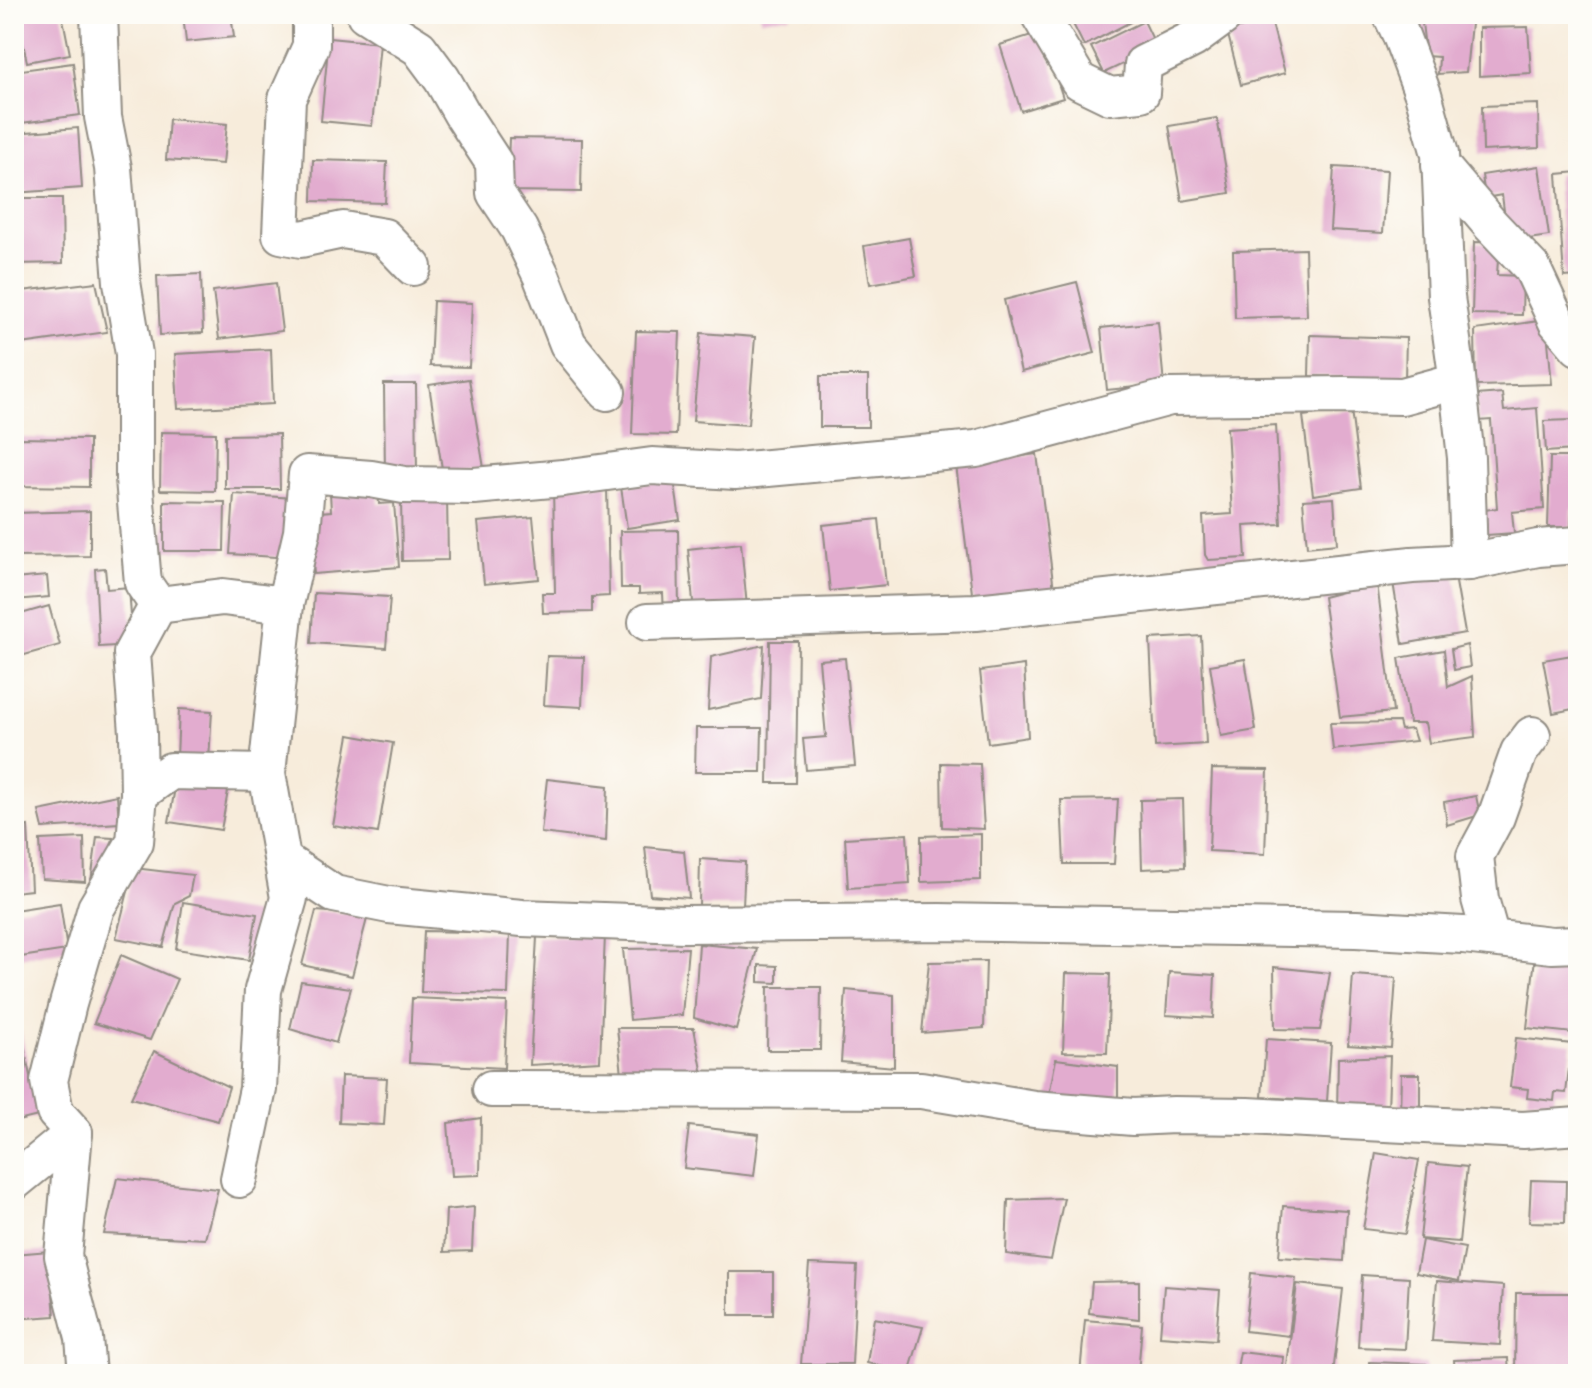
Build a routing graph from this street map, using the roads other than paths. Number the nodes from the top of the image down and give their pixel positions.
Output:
1 (99, 14) edge
2 (311, 14) edge
3 (365, 14) edge
4 (1039, 14) edge
5 (1224, 14) edge
6 (1391, 14) edge
7 (1440, 165) junction
8 (413, 267) dead end
9 (1578, 347) edge
10 (1457, 381) junction
11 (607, 392) dead end
12 (1578, 545) edge
13 (1469, 562) junction
14 (158, 605) junction
15 (284, 609) junction
16 (647, 622) dead end
17 (1532, 735) dead end
18 (267, 773) junction
19 (139, 794) junction
20 (283, 860) junction
21 (1491, 938) junction
22 (1578, 944) edge
23 (491, 1089) dead end
24 (1578, 1126) edge
25 (74, 1133) junction
26 (239, 1179) dead end
27 (14, 1182) edge
28 (87, 1374) edge

1 - 14 street
2 - 8 street
3 - 11 street
4 - 5 street
6 - 7 street
7 - 9 street
7 - 10 street
10 - 13 street
10 - 15 street
12 - 13 street
13 - 16 street
14 - 15 street
14 - 19 street
15 - 18 street
17 - 21 street
18 - 19 street
18 - 20 street
19 - 25 street
20 - 21 street
20 - 26 street
21 - 22 street
23 - 24 street
25 - 27 street
25 - 28 street

